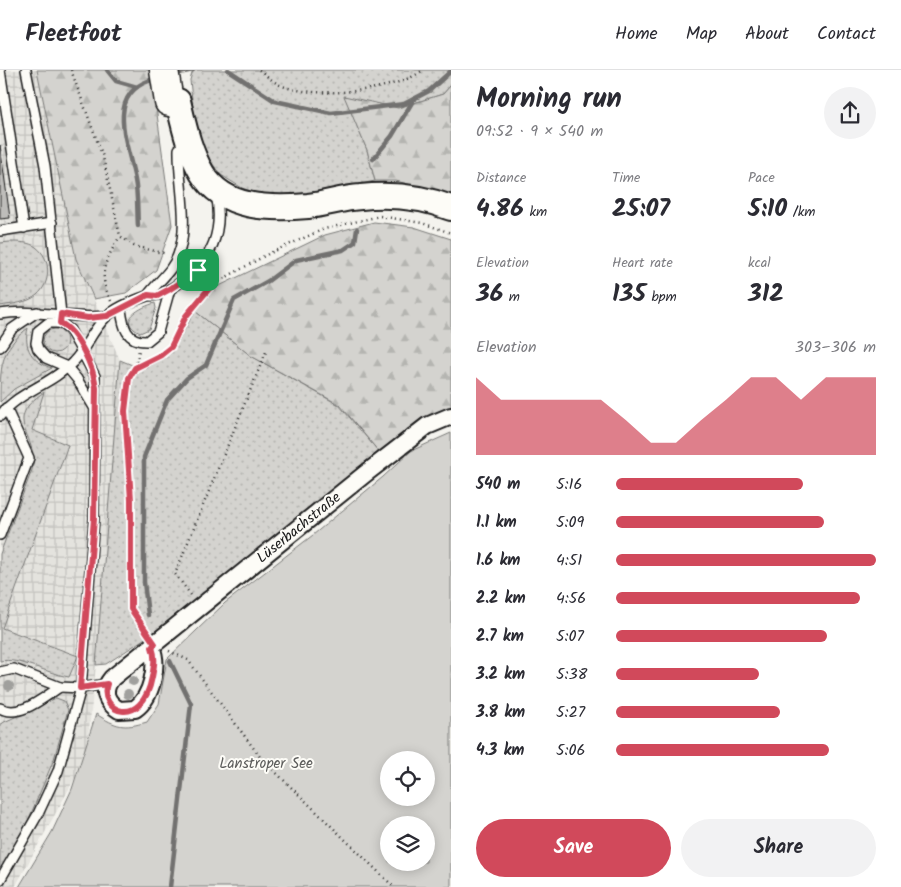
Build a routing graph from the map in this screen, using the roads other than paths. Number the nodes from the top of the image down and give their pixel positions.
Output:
1 (0, 70) edge
2 (26, 70) edge
3 (164, 70) edge
4 (172, 70) edge
5 (174, 102) junction
6 (179, 148) junction
7 (215, 188) junction
8 (309, 206) junction
9 (451, 208) edge
10 (220, 212) junction
11 (52, 223) junction
12 (24, 228) junction
13 (0, 231) edge
14 (170, 289) junction
15 (148, 295) junction
16 (119, 310) junction
17 (37, 312) junction
18 (0, 314) edge
19 (107, 316) junction
20 (61, 318) junction
21 (0, 347) edge
22 (81, 349) junction
23 (67, 367) junction
24 (6, 408) junction
25 (94, 410) junction
26 (0, 416) edge
27 (451, 416) edge
28 (0, 535) edge
29 (153, 645) junction
30 (0, 672) edge
31 (107, 684) junction
32 (60, 687) junction
33 (80, 688) junction
34 (0, 708) edge
35 (11, 712) junction
36 (0, 716) edge
37 (0, 880) edge

1 - 12 lane
2 - 11 lane
3 - 5 highway
4 - 5 highway
5 - 6 main road
5 - 7 main road
6 - 10 main road
6 - 15 lane
7 - 8 main road
7 - 10 lane
8 - 9 main road
8 - 10 main road
10 - 14 lane
11 - 12 lane
11 - 20 lane
12 - 13 lane
14 - 15 lane
14 - 16 lane
15 - 16 lane
16 - 19 lane
17 - 18 lane
17 - 20 lane
17 - 21 lane
19 - 20 lane
19 - 22 lane
20 - 22 lane
20 - 23 lane
22 - 23 lane
22 - 25 lane
23 - 24 lane
23 - 25 lane
24 - 26 lane
24 - 28 lane
25 - 33 lane
27 - 29 street, Lüserbachstraße
29 - 31 street, Lüserbachstraße
29 - 31 street
30 - 32 lane
31 - 33 lane
32 - 33 lane
32 - 35 lane
33 - 37 lane
34 - 35 lane
35 - 36 lane

